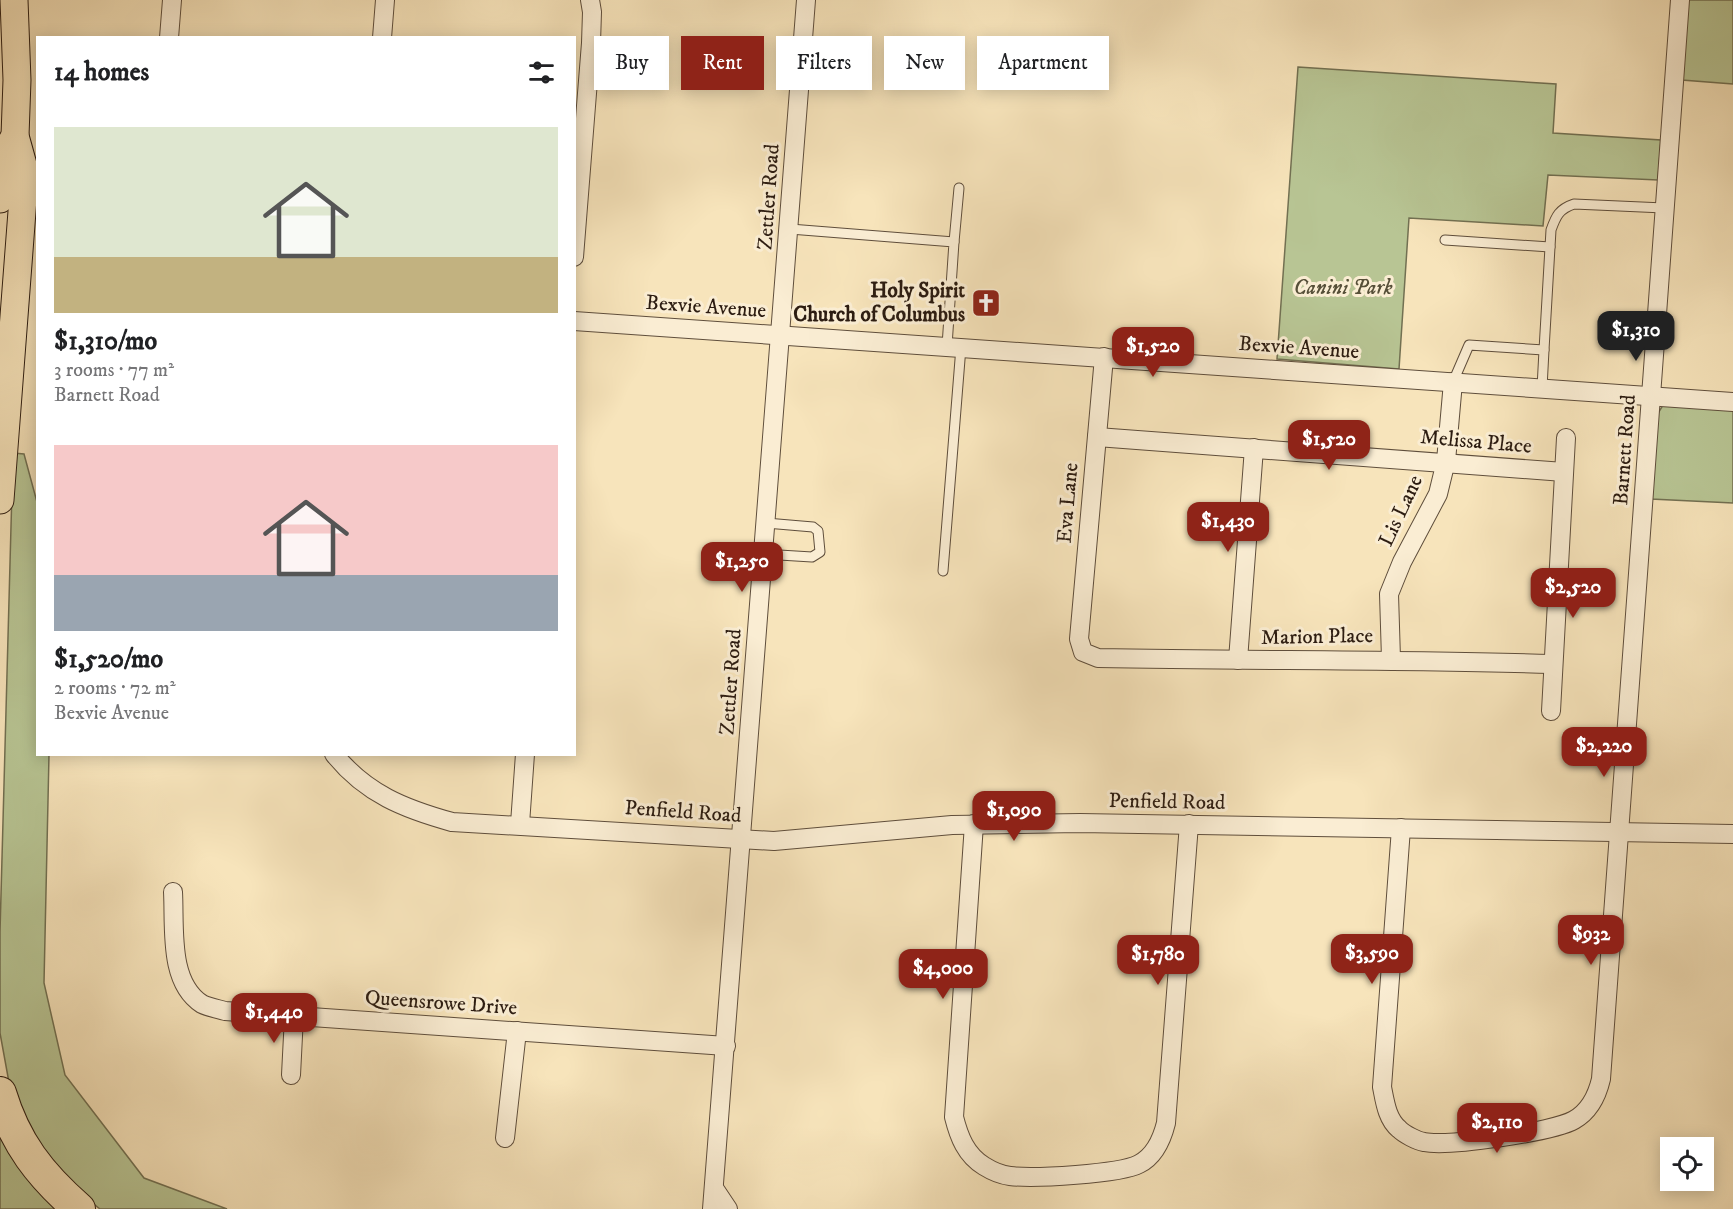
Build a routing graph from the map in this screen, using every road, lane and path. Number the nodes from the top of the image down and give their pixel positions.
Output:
1 (14, 0) edge
2 (172, 0) edge
3 (385, 0) edge
4 (590, 0) edge
5 (806, 0) edge
6 (1680, 0) edge
7 (169, 36) edge
8 (382, 36) edge
9 (15, 136) junction
10 (959, 188) dead end
11 (0, 199) edge
12 (1664, 208) junction
13 (789, 229) junction
14 (576, 232) edge
15 (1445, 240) dead end
16 (954, 242) junction
17 (1550, 247) junction
18 (576, 321) edge
19 (781, 335) junction
20 (954, 347) junction
21 (1544, 350) junction
22 (1104, 357) junction
23 (1453, 382) junction
24 (1542, 388) junction
25 (1652, 396) junction
26 (1733, 402) edge
27 (1096, 437) junction
28 (1566, 438) dead end
29 (1254, 448) junction
30 (1446, 461) junction
31 (1564, 472) junction
32 (0, 500) edge
33 (766, 523) junction
34 (764, 554) junction
35 (943, 571) dead end
36 (1083, 652) joint
37 (1391, 659) junction
38 (1238, 660) junction
39 (1553, 664) junction
40 (1551, 711) dead end
41 (336, 756) edge
42 (525, 756) edge
43 (520, 824) junction
44 (1189, 824) junction
45 (974, 825) junction
46 (1401, 828) junction
47 (1618, 832) junction
48 (1733, 834) edge
49 (742, 838) junction
50 (173, 892) dead end
51 (294, 1016) junction
52 (517, 1031) junction
53 (726, 1046) junction
54 (291, 1075) dead end
55 (0, 1093) edge
56 (505, 1138) dead end
57 (714, 1188) junction
58 (79, 1209) edge
59 (712, 1209) edge
60 (728, 1209) edge

1 - 9 main road
2 - 7 street
3 - 8 street
4 - 14 street
5 - 13 street, Zettler Road
6 - 12 street, Barnett Road
9 - 11 main road
9 - 32 main road
10 - 16 lane
12 - 17 lane
12 - 25 street, Barnett Road
13 - 16 lane
13 - 19 street, Zettler Road
15 - 17 lane
16 - 20 lane
17 - 21 lane
18 - 19 street, Bexvie Avenue
19 - 20 street, Bexvie Avenue
19 - 33 street, Zettler Road
20 - 22 street, Bexvie Avenue
20 - 35 lane
21 - 23 lane
21 - 24 lane
22 - 23 street, Bexvie Avenue
22 - 27 street, Eva Lane
23 - 24 street, Bexvie Avenue
23 - 30 street, Lis Lane
24 - 25 street, Bexvie Avenue
25 - 26 street, Bexvie Avenue
25 - 47 street, Barnett Road
27 - 29 street, Melissa Place
27 - 36 street, Eva Lane
28 - 31 street
29 - 30 street, Melissa Place
29 - 38 street
30 - 31 street, Melissa Place
30 - 37 street, Lis Lane
31 - 39 street
33 - 34 street, Zettler Road
33 - 34 lane
34 - 49 street, Zettler Road
36 - 38 street, Marion Place
37 - 38 street, Marion Place
37 - 39 street, Marion Place
39 - 40 street
41 - 43 street, Penfield Road
42 - 43 street
43 - 49 street, Penfield Road
44 - 45 street, Penfield Road
44 - 45 street
44 - 46 street, Penfield Road
45 - 49 street, Penfield Road
46 - 47 street, Penfield Road
46 - 47 street, Barnett Road
47 - 48 street, Penfield Road
49 - 53 street, Zettler Road
50 - 51 street, Queensrowe Drive
51 - 52 street, Queensrowe Drive
51 - 54 street
52 - 53 street, Queensrowe Drive
52 - 56 street
53 - 57 street, Zettler Road
55 - 58 highway
57 - 59 street, Zettler Road
57 - 60 street

